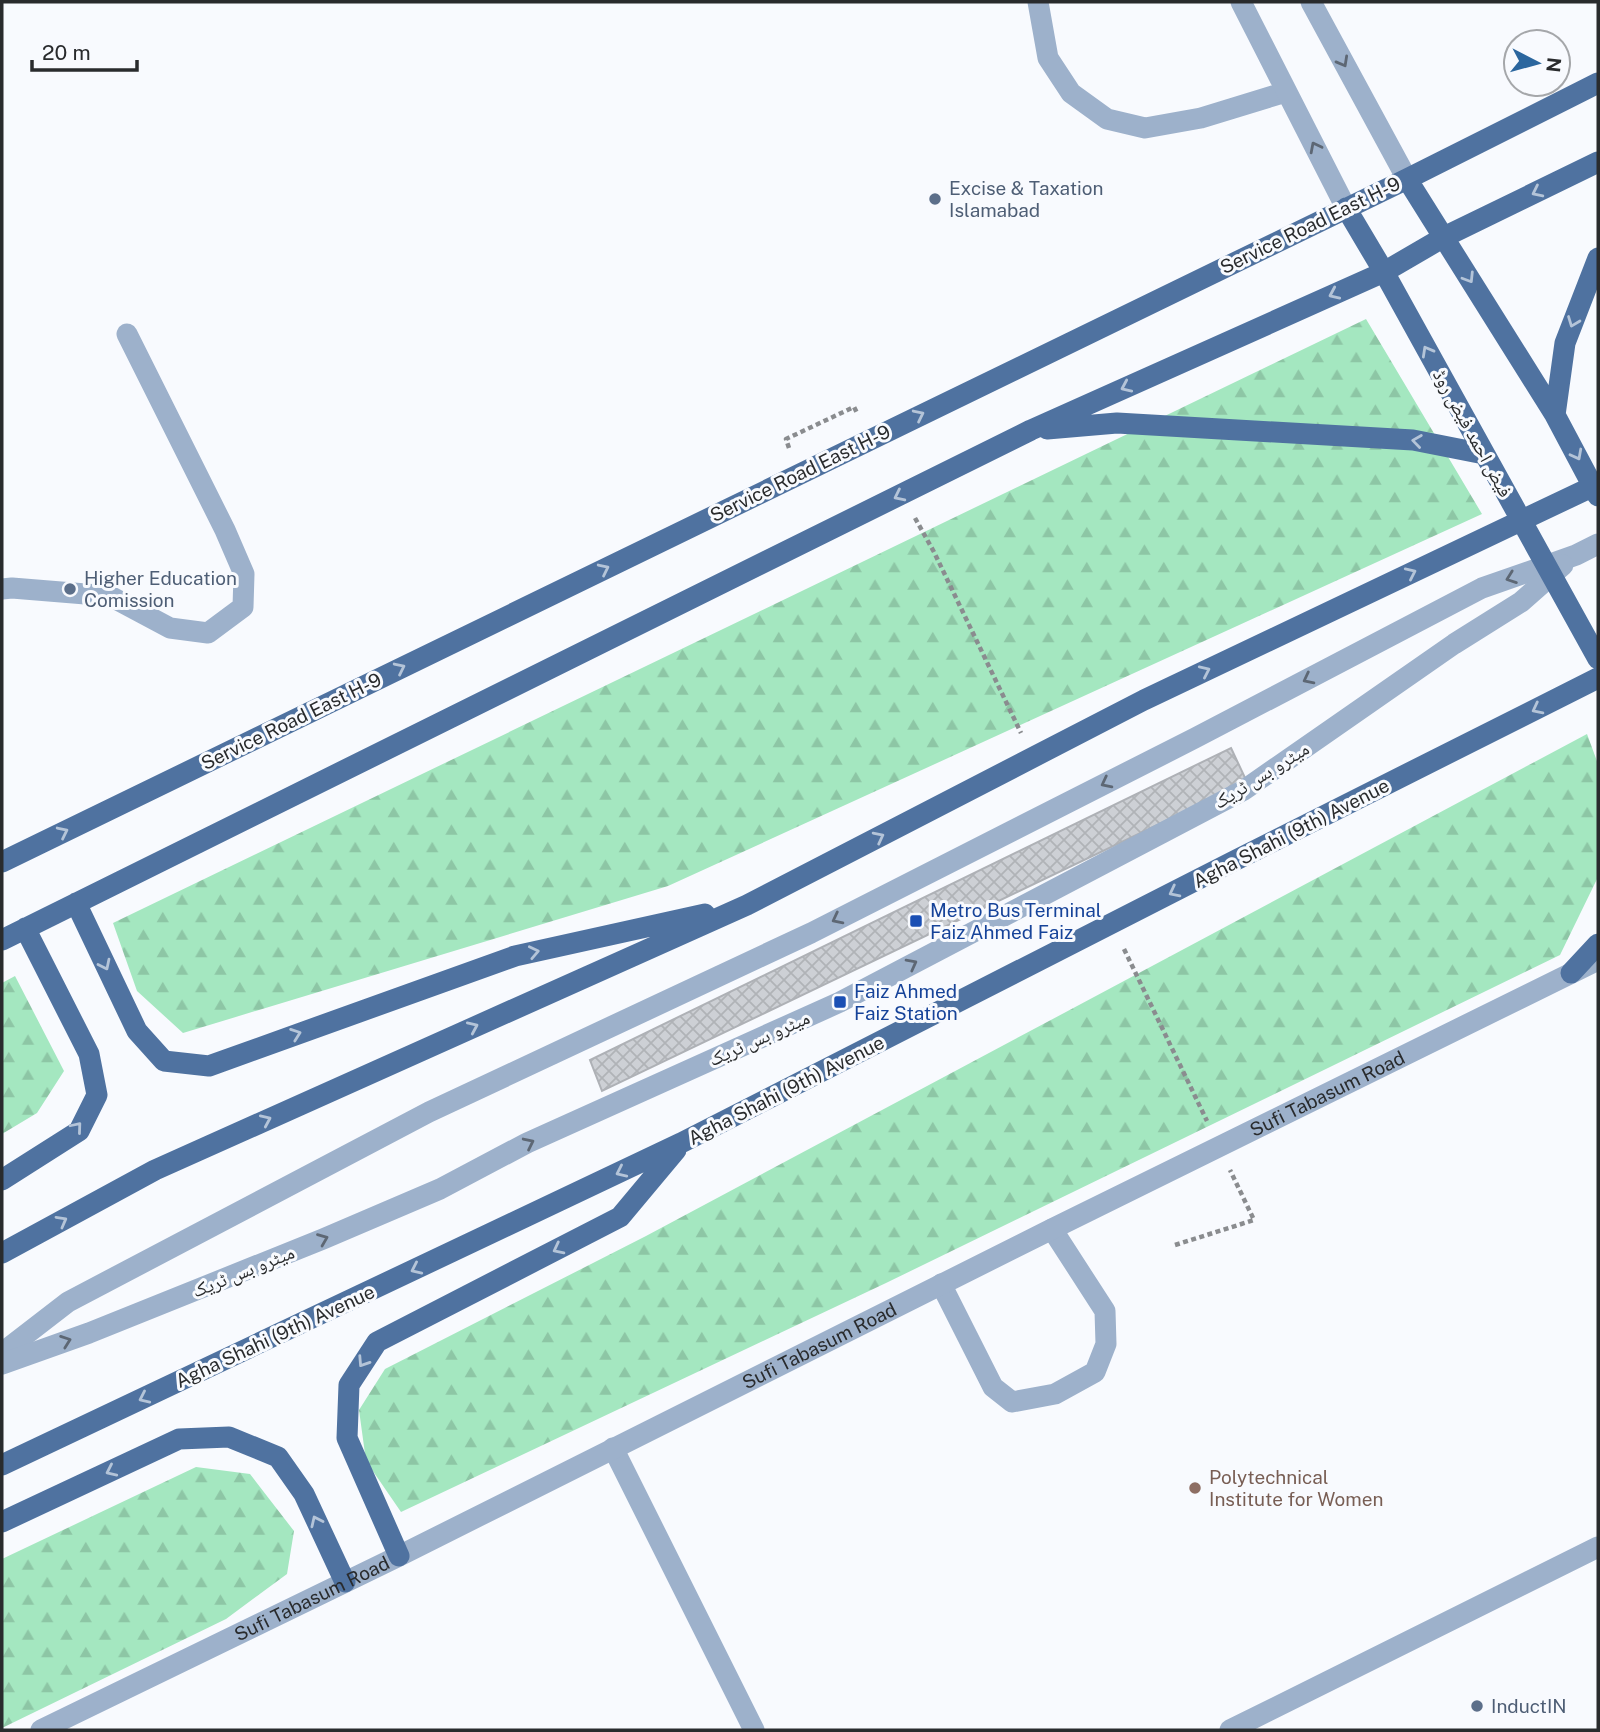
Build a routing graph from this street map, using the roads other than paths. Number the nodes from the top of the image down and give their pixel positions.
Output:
1 (1038, 2) edge
2 (1241, 2) edge
3 (1311, 2) edge
4 (1598, 83) edge
5 (1286, 92) junction
6 (1598, 162) edge
7 (1407, 178) junction
8 (1346, 208) junction
9 (1444, 237) junction
10 (1598, 258) edge
11 (1384, 272) junction
12 (127, 334) dead end
13 (1555, 415) junction
14 (1031, 430) junction
15 (1484, 454) junction
16 (1598, 484) edge
17 (1598, 496) edge
18 (1598, 544) edge
19 (1576, 555) junction
20 (2, 589) edge
21 (1598, 659) edge
22 (1598, 678) edge
23 (2, 862) edge
24 (76, 903) junction
25 (747, 905) junction
26 (25, 928) junction
27 (2, 940) edge
28 (1598, 944) edge
29 (1598, 960) edge
30 (1571, 973) junction
31 (681, 1143) junction
32 (2, 1180) edge
33 (1052, 1229) junction
34 (2, 1253) edge
35 (941, 1284) junction
36 (2, 1353) edge
37 (2, 1364) edge
38 (613, 1448) junction
39 (2, 1465) edge
40 (2, 1522) edge
41 (1598, 1547) edge
42 (400, 1556) junction
43 (345, 1582) junction
44 (41, 1730) edge
45 (754, 1730) edge
46 (1230, 1730) edge

1 - 5 street
2 - 5 street
3 -> 7 street
4 - 7 main road, Service Road East H-9
8 -> 5 street
6 -> 9 main road
7 - 8 main road, Service Road East H-9
7 - 9 main road
8 - 11 main road, فیض احمد فیض روڈ
23 -> 8 main road, Service Road East H-9
9 - 11 main road
9 -> 13 main road
10 -> 13 main road
11 -> 14 main road
15 -> 11 main road, فیض احمد فیض روڈ
12 - 20 street
13 -> 17 main road
15 -> 14 main road
14 -> 24 main road
15 - 21 main road, فیض احمد فیض روڈ
25 -> 16 main road
18 - 19 street, میٹرو بس ٹریک
19 -> 36 street, میٹرو بس ٹریک
37 -> 19 street, میٹرو بس ٹریک
22 -> 31 main road, Agha Shahi (9th) Avenue
24 -> 25 main road
24 - 26 main road
34 -> 25 main road
26 - 27 main road
32 -> 26 main road
28 - 30 main road
29 - 30 street, Sufi Tabasum Road
30 - 33 street, Sufi Tabasum Road
31 -> 39 main road, Agha Shahi (9th) Avenue
31 -> 42 main road
33 - 35 street, Sufi Tabasum Road
33 - 35 street
35 - 38 street, Sufi Tabasum Road
38 - 42 street, Sufi Tabasum Road
38 - 45 street
43 -> 40 main road
41 - 46 street
42 - 43 street, Sufi Tabasum Road
43 - 44 street, Sufi Tabasum Road

